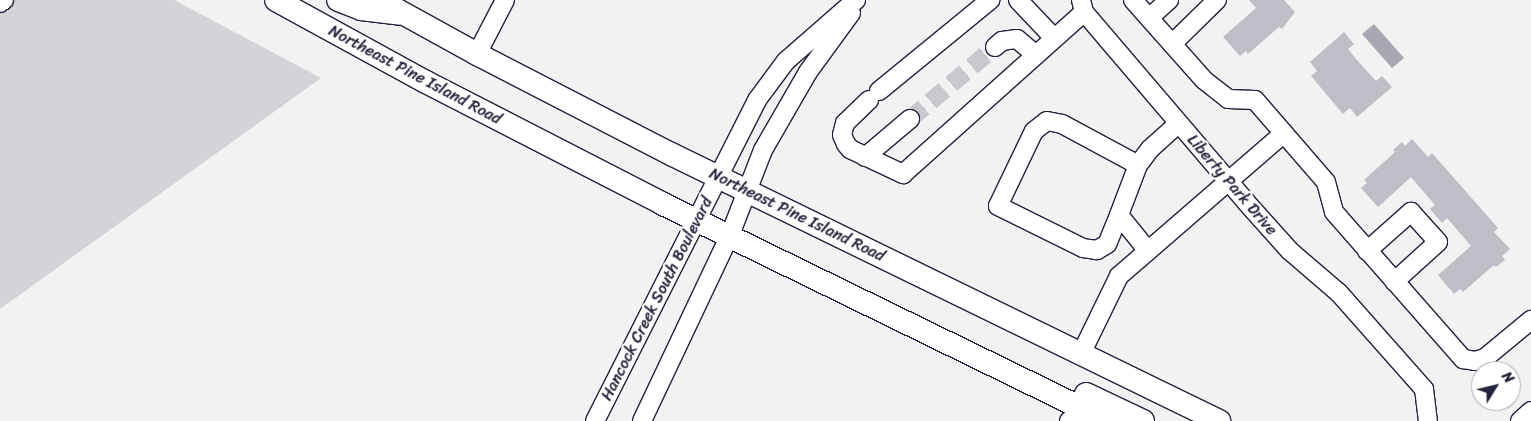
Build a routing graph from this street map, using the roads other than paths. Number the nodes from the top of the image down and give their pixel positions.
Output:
1 (4, 0) edge
2 (276, 0) edge
3 (338, 0) edge
4 (380, 0) edge
5 (505, 0) edge
6 (856, 0) edge
7 (860, 0) edge
8 (990, 0) edge
9 (1018, 0) edge
10 (1132, 0) edge
11 (1170, 0) edge
12 (1217, 0) edge
13 (0, 3) edge
14 (1082, 6) edge
15 (400, 7) edge
16 (1149, 18) junction
17 (1054, 38) junction
18 (1172, 44) junction
19 (995, 47) tunnel mouth
20 (477, 54) junction
21 (1036, 55) junction
22 (910, 119) tunnel mouth
23 (1178, 124) junction
24 (1284, 133) junction
25 (865, 156) junction
26 (1138, 165) junction
27 (718, 176) junction
28 (1228, 182) junction
29 (748, 191) junction
30 (1120, 215) junction
31 (696, 220) junction
32 (730, 235) junction
33 (1367, 250) junction
34 (1148, 251) junction
35 (1394, 282) junction
36 (1531, 320) edge
37 (1081, 354) junction
38 (984, 361) junction
39 (1531, 411) edge
40 (1076, 415) edge
41 (595, 421) edge
42 (642, 421) edge
43 (1107, 421) edge
44 (1143, 421) edge
45 (1219, 421) edge
46 (1428, 421) edge
47 (1520, 421) edge

1 - 13 street
2 - 31 main road, Northeast Pine Island Road
3 - 15 main road
4 - 15 main road, Northeast Pine Island Road
5 - 20 street
6 - 27 street, Hancock Creek South Boulevard
7 - 29 street
8 - 25 street
9 - 17 street
10 - 16 street
11 - 16 street
12 - 18 street
14 - 17 street
14 - 23 street, Liberty Park Drive
15 - 20 main road, Northeast Pine Island Road
16 - 18 street
17 - 21 street
18 - 24 street
19 - 21 street
20 - 27 main road, Northeast Pine Island Road
21 - 25 street
22 - 25 street
23 - 26 street
23 - 28 street, Liberty Park Drive
24 - 28 street
24 - 33 street
26 - 30 street
26 - 30 street
27 - 29 main road, Northeast Pine Island Road
27 - 31 street, Hancock Creek South Boulevard
28 - 34 street
28 - 46 street, Liberty Park Drive
29 - 32 street
29 - 37 main road, Northeast Pine Island Road
30 - 34 street
31 - 32 main road, Northeast Pine Island Road
31 - 41 street, Hancock Creek South Boulevard
32 - 38 main road, Northeast Pine Island Road
32 - 42 street
33 - 35 street
33 - 35 street
34 - 37 street
35 - 36 street
37 - 45 main road, Northeast Pine Island Road
38 - 40 main road, Northeast Pine Island Road
38 - 44 main road, Northeast Pine Island Road
39 - 47 street
40 - 43 main road, Northeast Pine Island Road

